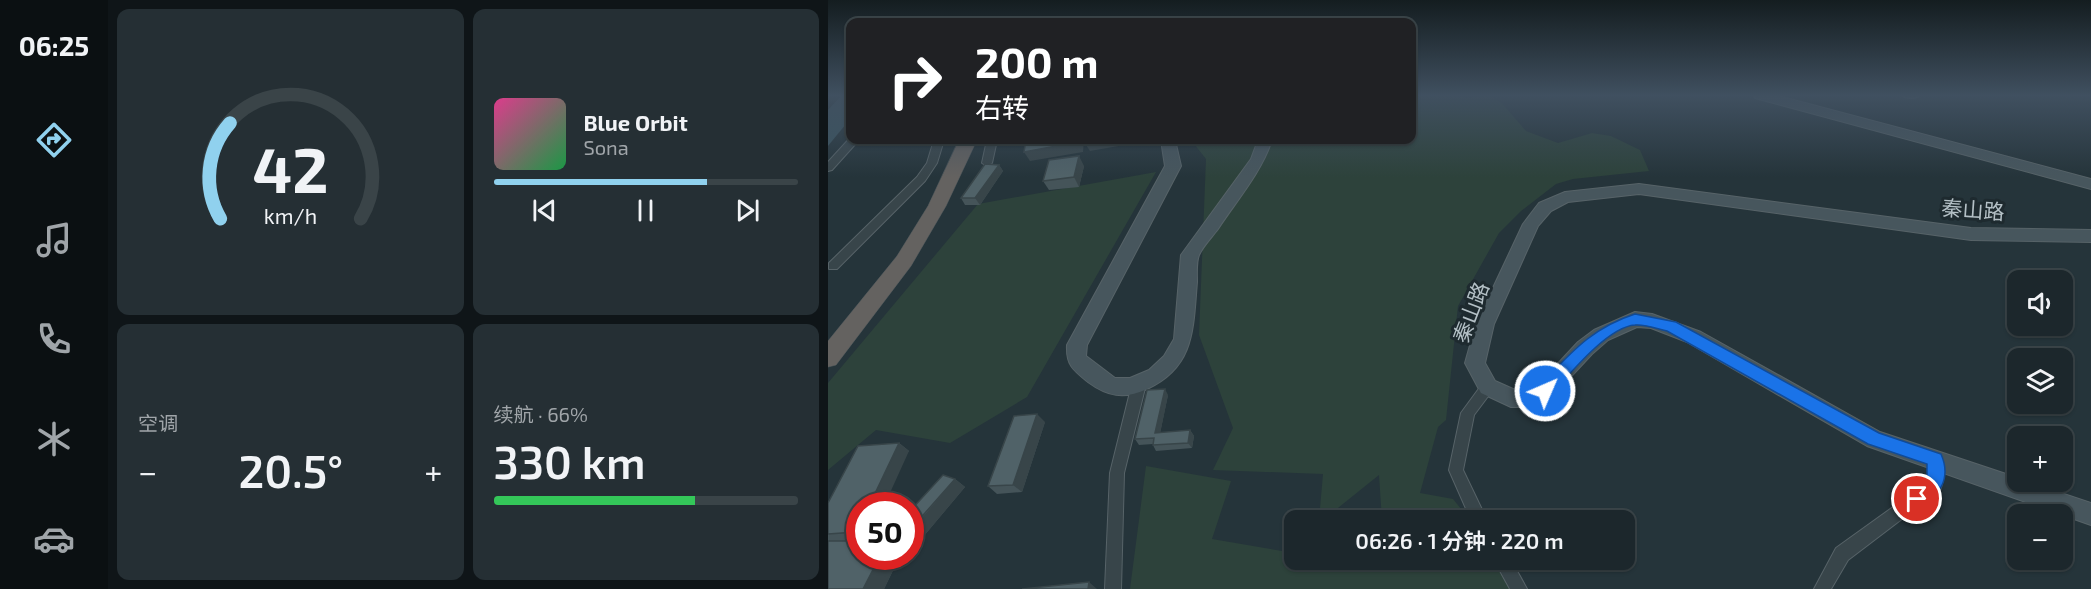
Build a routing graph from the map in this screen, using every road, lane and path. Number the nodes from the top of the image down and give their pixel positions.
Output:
1 (1862, 122) edge
2 (850, 144) edge
3 (938, 144) edge
4 (956, 144) edge
5 (966, 144) edge
6 (991, 144) edge
7 (1169, 144) edge
8 (1264, 144) edge
9 (987, 163) edge
10 (828, 168) edge
11 (2091, 184) edge
12 (2091, 237) edge
13 (833, 266) dead end
14 (828, 342) edge
15 (828, 358) edge
16 (1139, 384) junction
17 (1488, 387) junction
18 (1935, 460) junction
19 (1474, 510) edge
20 (2091, 514) edge
21 (1508, 570) edge
22 (1113, 589) edge
23 (1519, 589) edge
24 (1822, 589) edge

1 - 11 main road
2 - 10 street
3 - 13 street
4 - 14 highway
5 - 15 highway
6 - 9 street
7 - 16 main road
8 - 16 main road
12 - 17 main road, 秦山路
16 - 22 street
17 - 18 main road
17 - 19 street
18 - 20 main road
18 - 24 street
21 - 23 street

